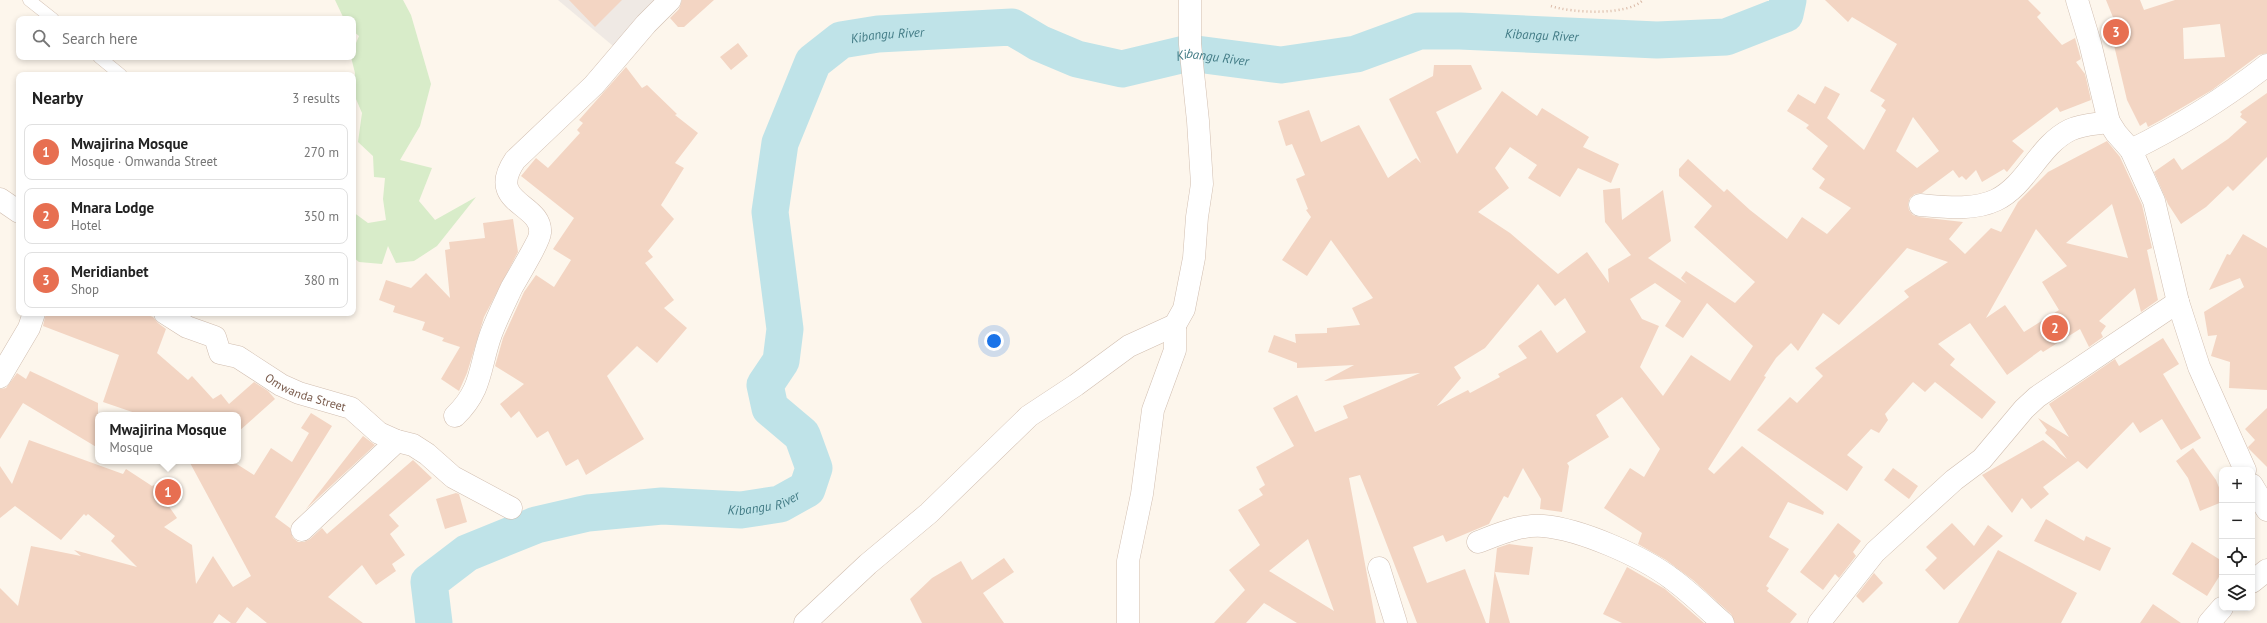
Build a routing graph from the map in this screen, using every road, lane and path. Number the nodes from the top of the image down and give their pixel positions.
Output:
1 (29, 0) edge
2 (670, 0) edge
3 (1190, 0) edge
4 (1201, 0) edge
5 (1643, 0) edge
6 (2077, 0) edge
7 (1551, 6) dead end
8 (49, 16) edge
9 (1190, 44) junction
10 (103, 60) edge
11 (2267, 65) edge
12 (117, 72) edge
13 (2109, 122) junction
14 (2131, 150) junction
15 (0, 199) edge
16 (1920, 205) dead end
17 (16, 210) edge
18 (2178, 302) junction
19 (33, 316) edge
20 (170, 316) edge
21 (1175, 325) junction
22 (0, 377) edge
23 (455, 416) dead end
24 (397, 442) junction
25 (2244, 467) edge
26 (2255, 490) edge
27 (511, 508) dead end
28 (2267, 510) edge
29 (302, 530) dead end
30 (1478, 542) dead end
31 (1379, 568) dead end
32 (2267, 570) edge
33 (2255, 580) edge
34 (2219, 611) edge
35 (805, 623) edge
36 (1128, 623) edge
37 (1396, 623) edge
38 (1723, 623) edge
39 (1819, 623) edge
40 (2209, 623) edge

1 - 8 lane
2 - 23 street
3 - 9 street
4 - 9 street
5 - 7 path
6 - 13 street
9 - 21 street
10 - 12 lane
11 - 14 street
13 - 14 street
13 - 16 street
14 - 18 street
15 - 17 street
18 - 25 street
18 - 39 street
19 - 22 street
20 - 24 street, Omwanda Street
21 - 35 street
21 - 36 street
24 - 27 street, Omwanda Street
24 - 29 street
26 - 28 street
30 - 38 street
31 - 37 street
32 - 33 street
34 - 40 street

